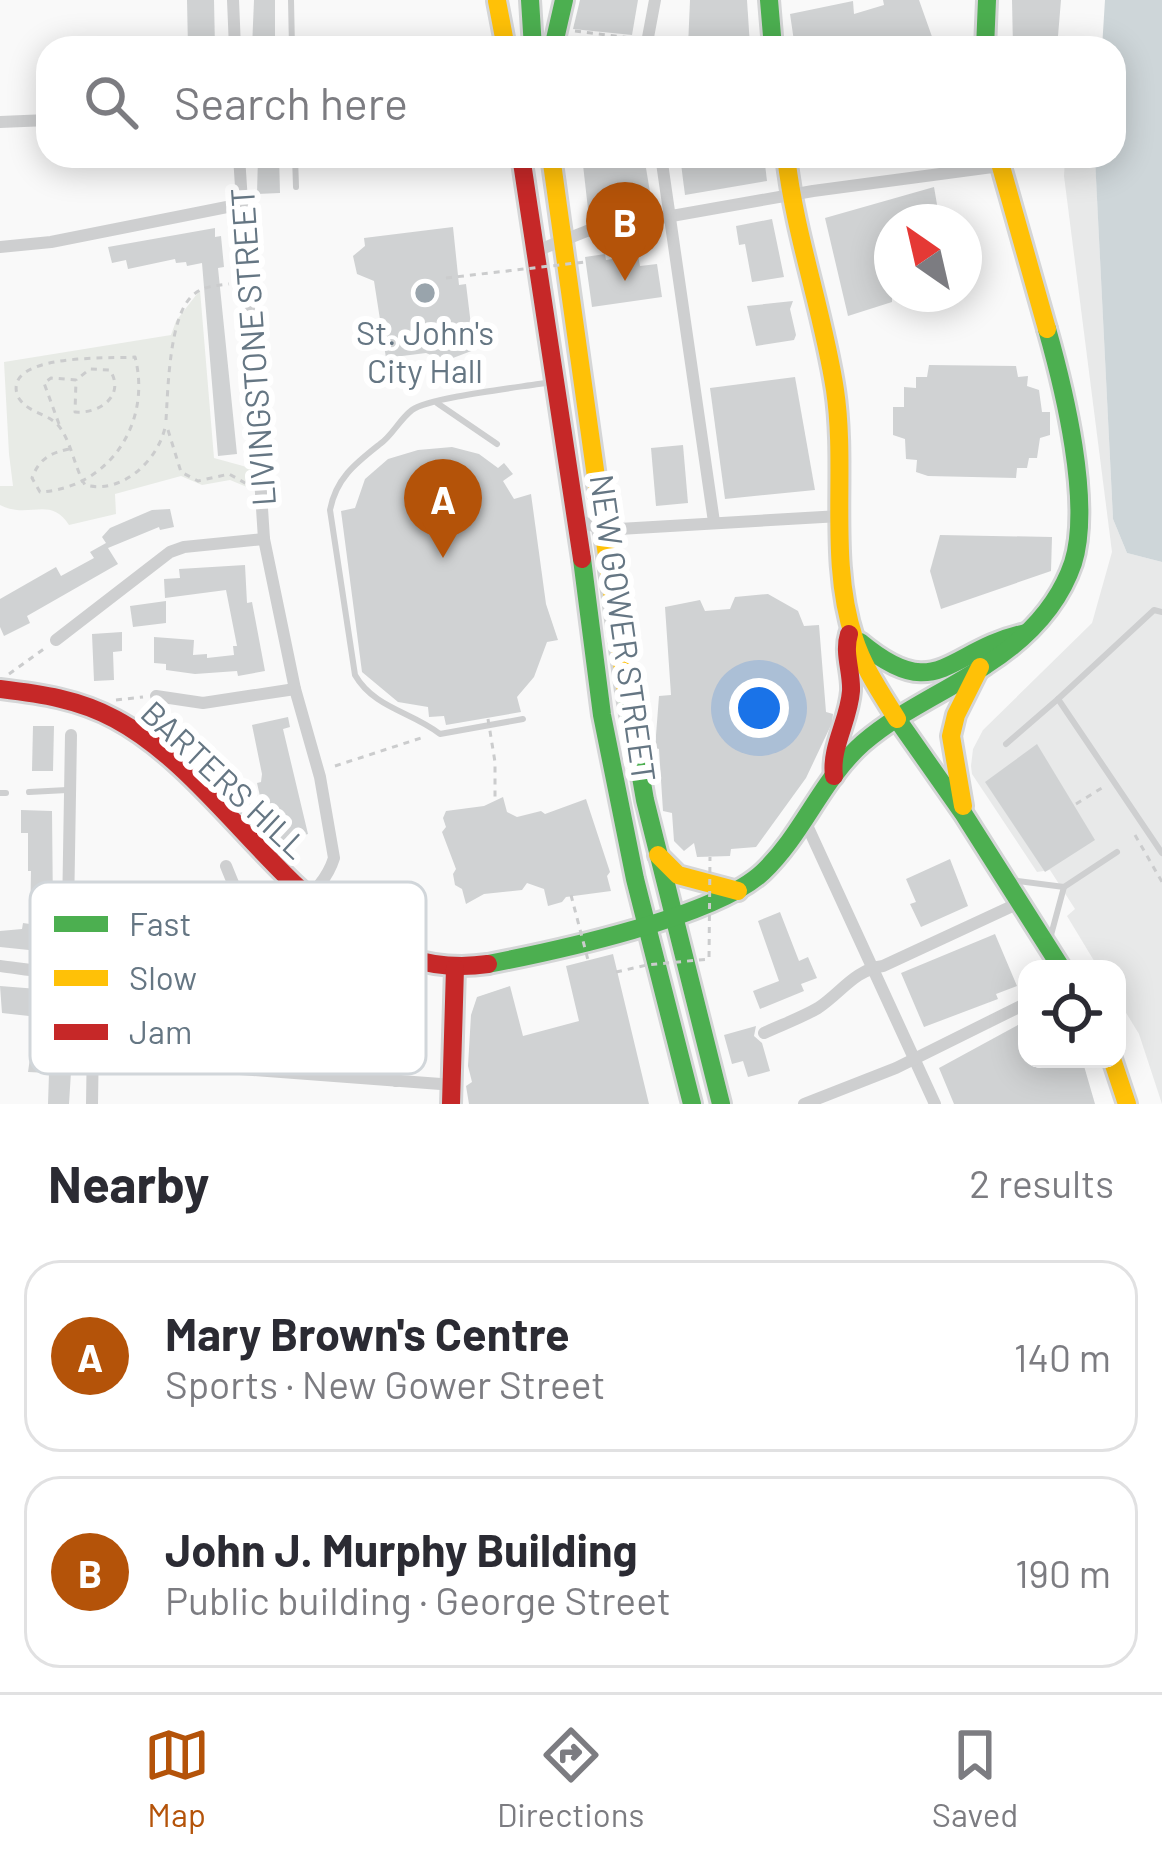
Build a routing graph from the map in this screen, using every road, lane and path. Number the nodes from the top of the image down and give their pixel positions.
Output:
1 (233, 0) edge
2 (291, 0) edge
3 (496, 0) edge
4 (564, 0) edge
5 (655, 0) edge
6 (769, 0) edge
7 (988, 0) edge
8 (532, 4) edge
9 (568, 29) dead end
10 (234, 36) edge
11 (292, 36) edge
12 (506, 36) edge
13 (515, 36) edge
14 (533, 36) edge
15 (556, 36) edge
16 (619, 36) edge
17 (648, 36) edge
18 (771, 36) edge
19 (986, 36) edge
20 (36, 120) edge
21 (0, 122) edge
22 (240, 168) edge
23 (295, 168) edge
24 (523, 168) edge
25 (553, 168) edge
26 (664, 168) edge
27 (787, 168) edge
28 (957, 168) edge
29 (1001, 168) edge
30 (296, 187) dead end
31 (789, 196) junction
32 (242, 204) junction
33 (671, 218) junction
34 (564, 239) junction
35 (0, 247) edge
36 (536, 251) junction
37 (585, 262) dead end
38 (446, 278) dead end
39 (229, 284) dead end
40 (479, 371) dead end
41 (447, 376) dead end
42 (76, 380) junction
43 (553, 382) junction
44 (437, 403) junction
45 (166, 422) junction
46 (59, 426) junction
47 (497, 444) dead end
48 (69, 449) junction
49 (82, 480) junction
50 (248, 485) dead end
51 (840, 516) junction
52 (577, 520) junction
53 (714, 523) junction
54 (602, 529) junction
55 (264, 538) junction
56 (1162, 612) edge
57 (853, 633) junction
58 (1026, 634) junction
59 (56, 640) joint
60 (980, 668) junction
61 (2, 683) edge
62 (295, 689) junction
63 (156, 696) joint
64 (1058, 699) junction
65 (91, 706) junction
66 (523, 719) dead end
67 (897, 719) junction
68 (489, 722) junction
69 (71, 735) dead end
70 (426, 737) dead end
71 (1006, 744) dead end
72 (335, 766) dead end
73 (834, 777) junction
74 (1105, 785) dead end
75 (70, 790) junction
76 (29, 792) dead end
77 (495, 799) dead end
78 (1076, 804) dead end
79 (963, 813) junction
80 (805, 821) junction
81 (1128, 824) dead end
82 (1117, 852) dead end
83 (1162, 853) edge
84 (658, 856) junction
85 (710, 857) dead end
86 (226, 866) dead end
87 (1003, 878) junction
88 (68, 882) edge
89 (233, 882) edge
90 (293, 882) edge
91 (319, 882) edge
92 (1162, 882) edge
93 (1064, 887) junction
94 (738, 891) junction
95 (571, 896) dead end
96 (1019, 903) junction
97 (672, 915) junction
98 (646, 922) junction
99 (426, 959) edge
100 (588, 960) dead end
101 (1056, 960) edge
102 (1057, 960) edge
103 (0, 967) edge
104 (871, 967) junction
105 (455, 968) junction
106 (30, 970) edge
107 (616, 972) dead end
108 (1018, 1007) edge
109 (764, 1033) dead end
110 (914, 1058) junction
111 (1115, 1068) edge
112 (93, 1074) edge
113 (304, 1074) edge
114 (393, 1074) edge
115 (396, 1081) junction
116 (453, 1094) edge
117 (92, 1104) edge
118 (692, 1104) edge
119 (721, 1104) edge
120 (804, 1104) edge
121 (935, 1104) edge
122 (1127, 1104) edge

1 - 10 street
2 - 11 lane
3 - 12 main road
4 - 15 main road
5 - 17 street
6 - 18 main road
7 - 19 main road
8 - 13 main road
8 - 14 main road
9 - 16 path
20 - 21 street
22 - 32 street, LIVINGSTONE STREET
23 - 30 lane
24 - 36 main road, NEW GOWER STREET
25 - 34 main road, NEW GOWER STREET
26 - 33 street
27 - 31 main road
28 - 31 street
29 - 58 main road
31 - 33 street
31 - 51 main road
32 - 35 street
32 - 55 street, LIVINGSTONE STREET
33 - 34 street
33 - 53 street
34 - 36 street
34 - 54 main road, NEW GOWER STREET
36 - 43 main road, NEW GOWER STREET
37 - 38 path, bridge
39 - 45 path
40 - 41 path
42 - 42 path
42 - 46 path
43 - 44 lane
43 - 52 main road, NEW GOWER STREET
44 - 47 lane
44 - 68 lane
45 - 49 path
45 - 50 path
46 - 48 path
46 - 49 path
48 - 49 path
48 - 49 path
51 - 53 street
51 - 57 main road
52 - 54 street
52 - 98 main road, NEW GOWER STREET
53 - 54 street
54 - 84 main road, NEW GOWER STREET
55 - 59 street
55 - 62 street, LIVINGSTONE STREET
56 - 64 lane
57 - 58 main road
57 - 67 main road
57 - 73 main road
58 - 60 main road
59 - 61 path
60 - 67 main road
60 - 79 main road
61 - 65 main road, BARTERS HILL
62 - 63 street
62 - 91 street, LIVINGSTONE STREET
63 - 65 path
64 - 71 lane
64 - 83 lane
65 - 90 main road, BARTERS HILL
66 - 68 lane
67 - 73 main road
67 - 79 main road
68 - 77 path, bridge
69 - 75 street
70 - 72 path
73 - 80 main road
74 - 78 path
75 - 76 lane
75 - 88 street
79 - 87 main road
80 - 94 main road
80 - 104 street
81 - 92 path
82 - 93 lane
84 - 94 main road
84 - 97 main road, NEW GOWER STREET
85 - 107 path, bridge
86 - 89 street
87 - 93 lane
87 - 96 main road
93 - 102 lane
94 - 97 main road, BARTERS HILL
95 - 100 path, bridge
96 - 101 main road
96 - 104 street
97 - 98 main road, BARTERS HILL
97 - 119 main road, NEW GOWER STREET
98 - 105 main road, BARTERS HILL
98 - 118 main road, NEW GOWER STREET
99 - 105 main road, BARTERS HILL
103 - 106 street
104 - 109 street
104 - 110 street
105 - 116 main road
108 - 110 street
110 - 120 street
110 - 121 street
111 - 122 main road
112 - 117 street
113 - 115 street
114 - 115 street
115 - 116 street

